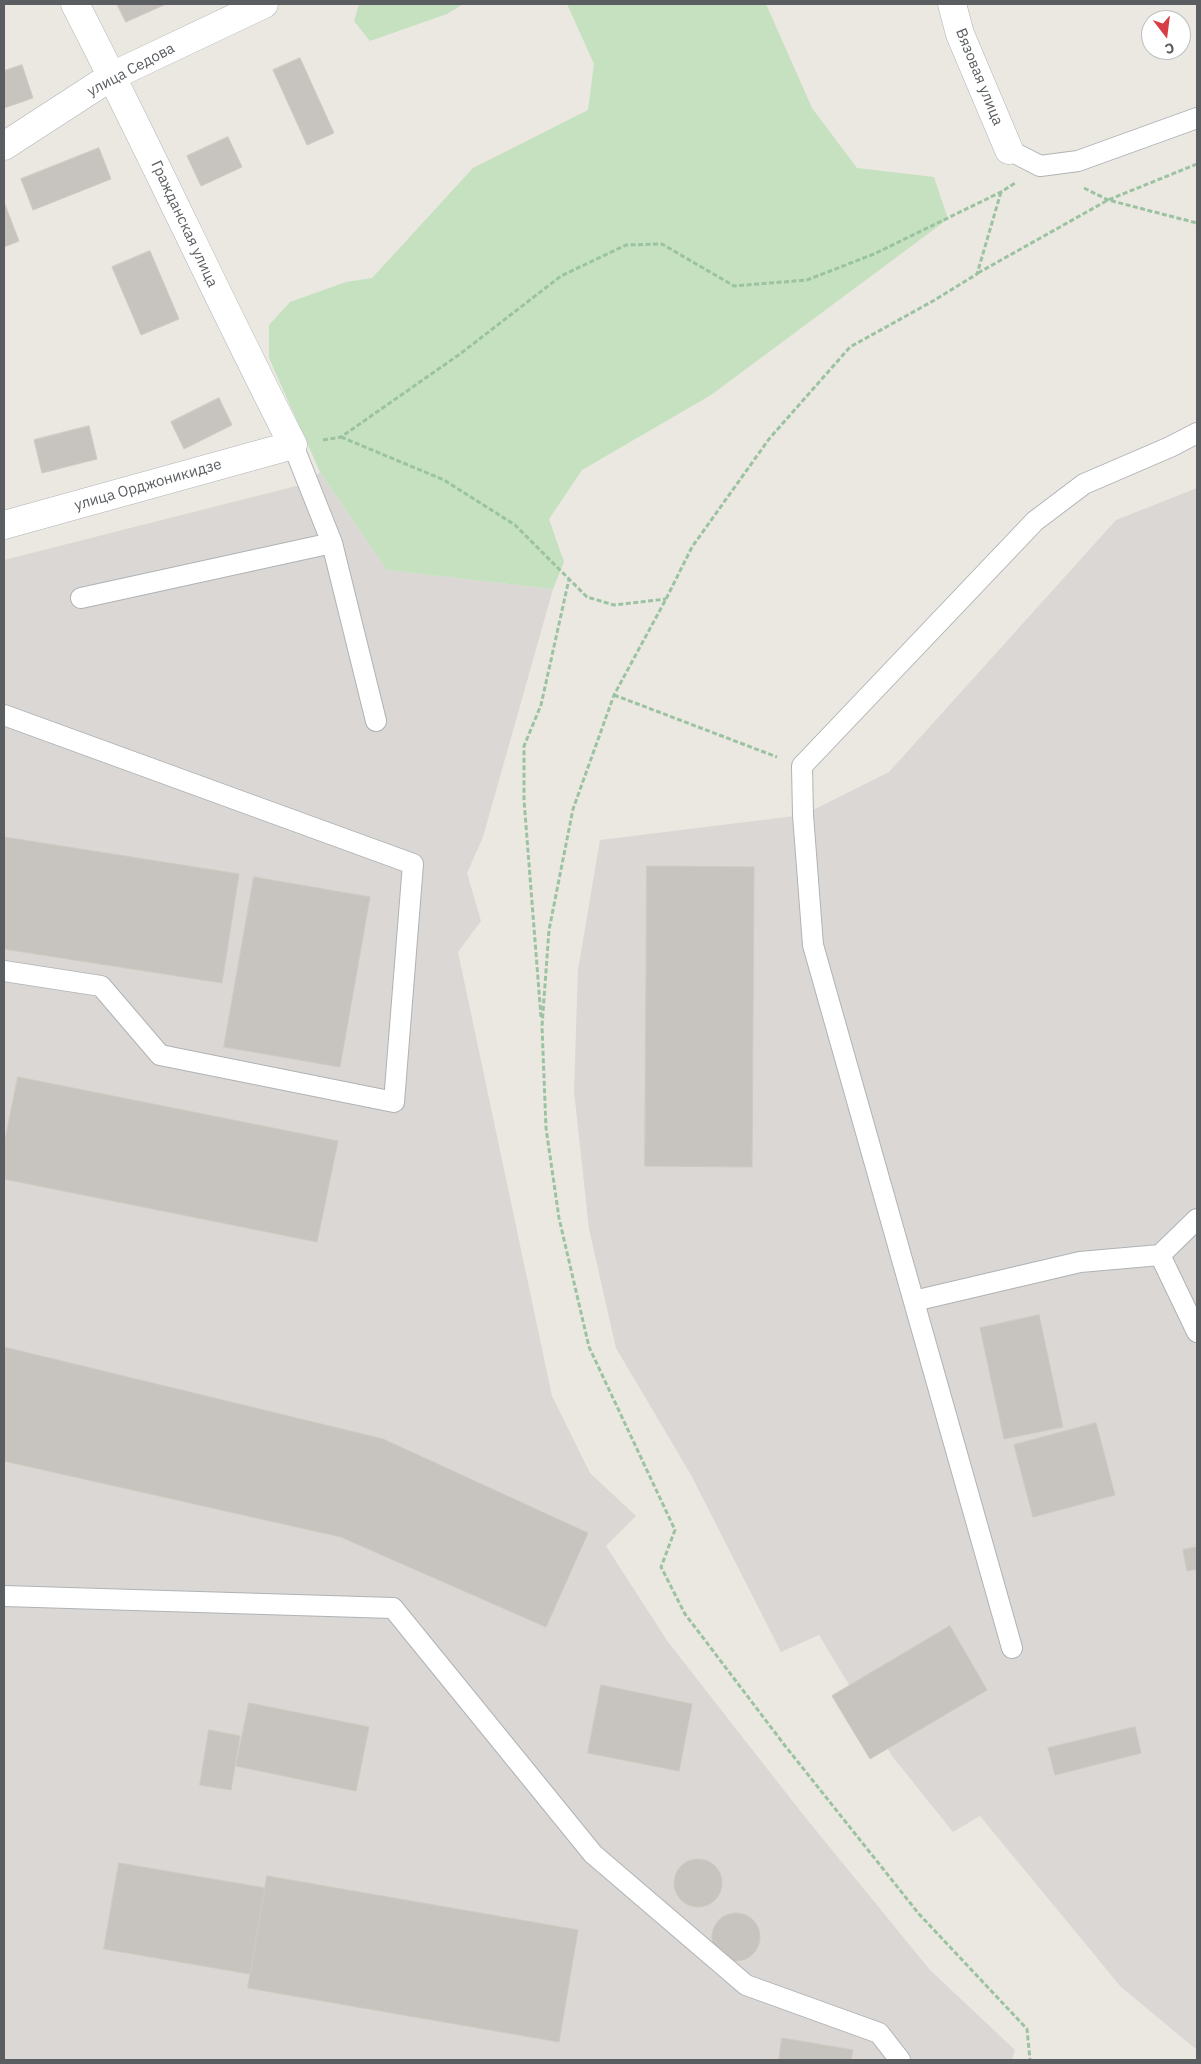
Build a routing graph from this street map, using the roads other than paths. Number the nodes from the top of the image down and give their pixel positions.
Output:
1 (75, 4) edge
2 (264, 4) edge
3 (952, 4) edge
4 (112, 76) junction
5 (1197, 118) edge
6 (4, 146) edge
7 (1008, 150) joint
8 (1197, 432) edge
9 (293, 445) junction
10 (4, 525) edge
11 (332, 543) junction
12 (81, 598) dead end
13 (4, 715) edge
14 (376, 721) dead end
15 (4, 971) edge
16 (1197, 1219) edge
17 (1160, 1255) junction
18 (914, 1300) junction
19 (1197, 1332) edge
20 (4, 1596) edge
21 (1012, 1648) dead end
22 (900, 2060) edge

1 - 4 street, Гражданская улица
2 - 4 street, улица Седова
3 - 7 street, Вязовая улица
4 - 6 street, улица Седова
4 - 9 street, Гражданская улица
5 - 7 lane
8 - 18 lane
9 - 10 street, улица Орджоникидзе
9 - 11 lane
11 - 12 lane
11 - 14 lane
13 - 15 lane
16 - 17 lane
17 - 18 lane
17 - 19 lane
18 - 21 lane
20 - 22 lane

